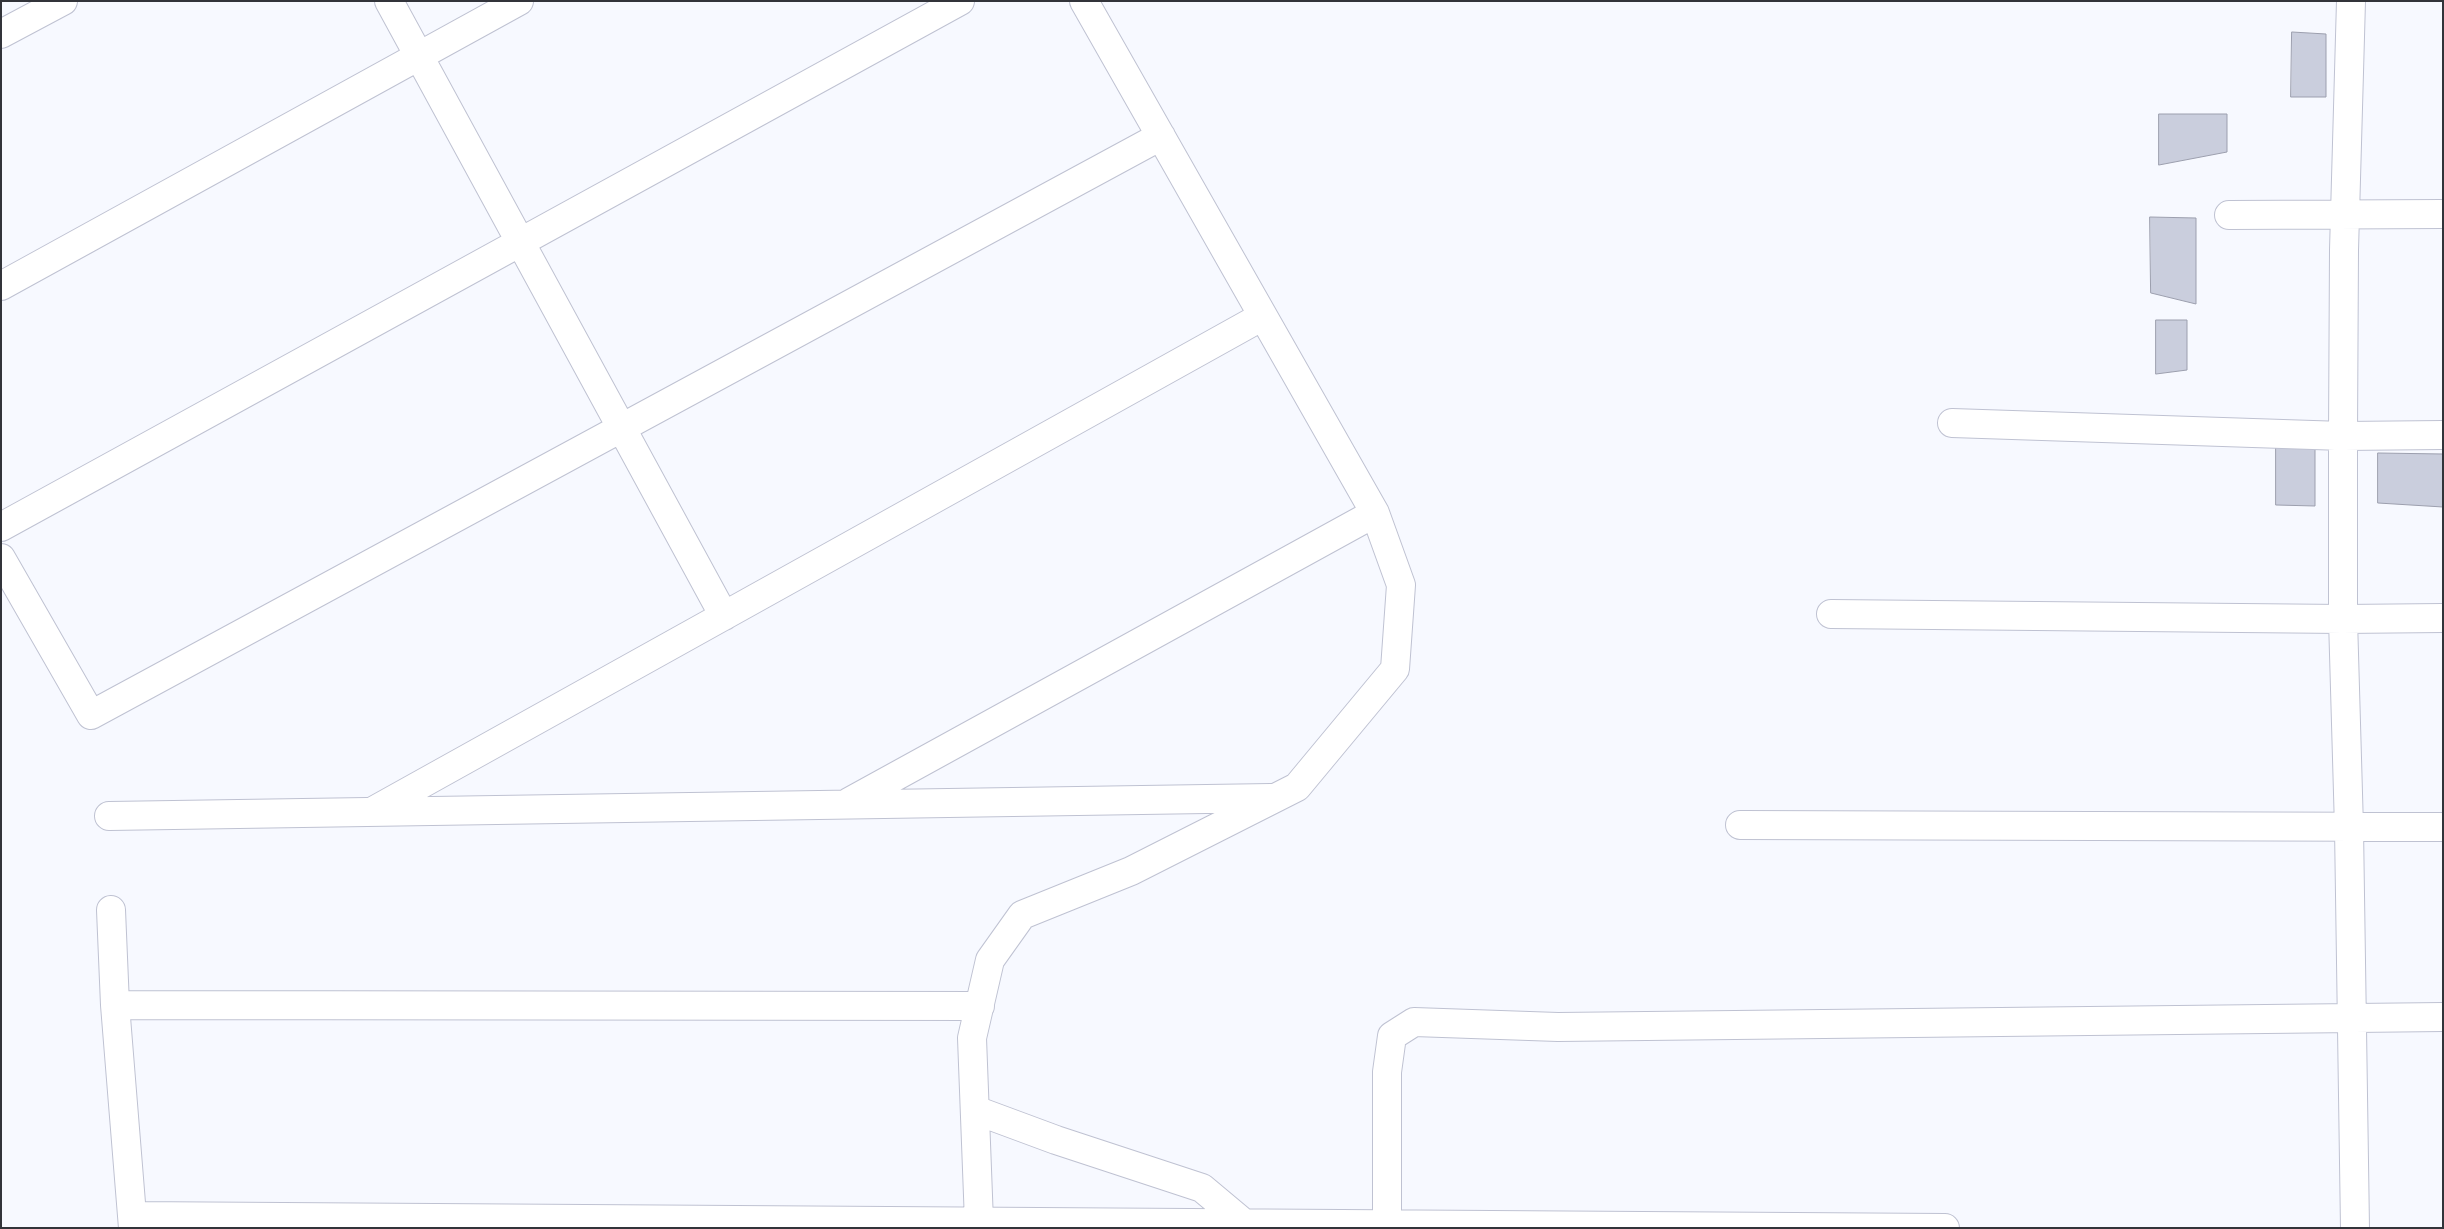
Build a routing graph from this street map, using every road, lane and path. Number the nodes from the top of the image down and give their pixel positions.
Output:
1 (62, 1) edge
2 (389, 1) edge
3 (519, 1) edge
4 (960, 1) edge
5 (1084, 1) edge
6 (2351, 1) edge
7 (1, 34) edge
8 (419, 56) junction
9 (1161, 136) junction
10 (2345, 214) junction
11 (2443, 214) edge
12 (2229, 216) dead end
13 (521, 242) junction
14 (1, 286) edge
15 (1263, 316) junction
16 (1952, 423) dead end
17 (622, 428) junction
18 (2443, 435) edge
19 (2343, 436) junction
20 (1375, 513) junction
21 (1, 527) edge
22 (1, 558) edge
23 (1831, 614) dead end
24 (724, 616) junction
25 (2443, 618) edge
26 (2343, 620) junction
27 (1278, 798) junction
28 (844, 805) junction
29 (370, 812) junction
30 (109, 816) dead end
31 (1740, 824) dead end
32 (2443, 827) edge
33 (2349, 828) junction
34 (110, 910) dead end
35 (115, 1006) junction
36 (980, 1006) junction
37 (2350, 1016) junction
38 (2443, 1016) edge
39 (975, 1110) junction
40 (133, 1222) edge
41 (979, 1222) junction
42 (243, 1223) edge
43 (1245, 1224) junction
44 (1387, 1225) junction
45 (1945, 1228) edge
46 (2355, 1228) edge

1 - 7 street
2 - 8 street
3 - 8 street
4 - 13 street
5 - 9 street
6 - 10 street
8 - 13 street
8 - 14 street
9 - 15 street
9 - 17 street
10 - 11 street
10 - 12 street
10 - 19 street
13 - 17 street
13 - 21 street
15 - 20 street
15 - 24 street
16 - 19 street
17 - 22 street
17 - 24 street
18 - 19 street
19 - 26 street
20 - 27 street
20 - 28 street
23 - 26 street
24 - 29 street
25 - 26 street
26 - 33 street
27 - 28 street
27 - 36 street
28 - 29 street
29 - 30 street
31 - 33 street
32 - 33 street
33 - 37 street
34 - 35 street
35 - 36 street
35 - 40 street
36 - 39 street
37 - 38 street
37 - 44 street
37 - 46 street
39 - 41 street
39 - 43 street
40 - 42 street
41 - 42 street
41 - 43 street
43 - 44 street
44 - 45 street

